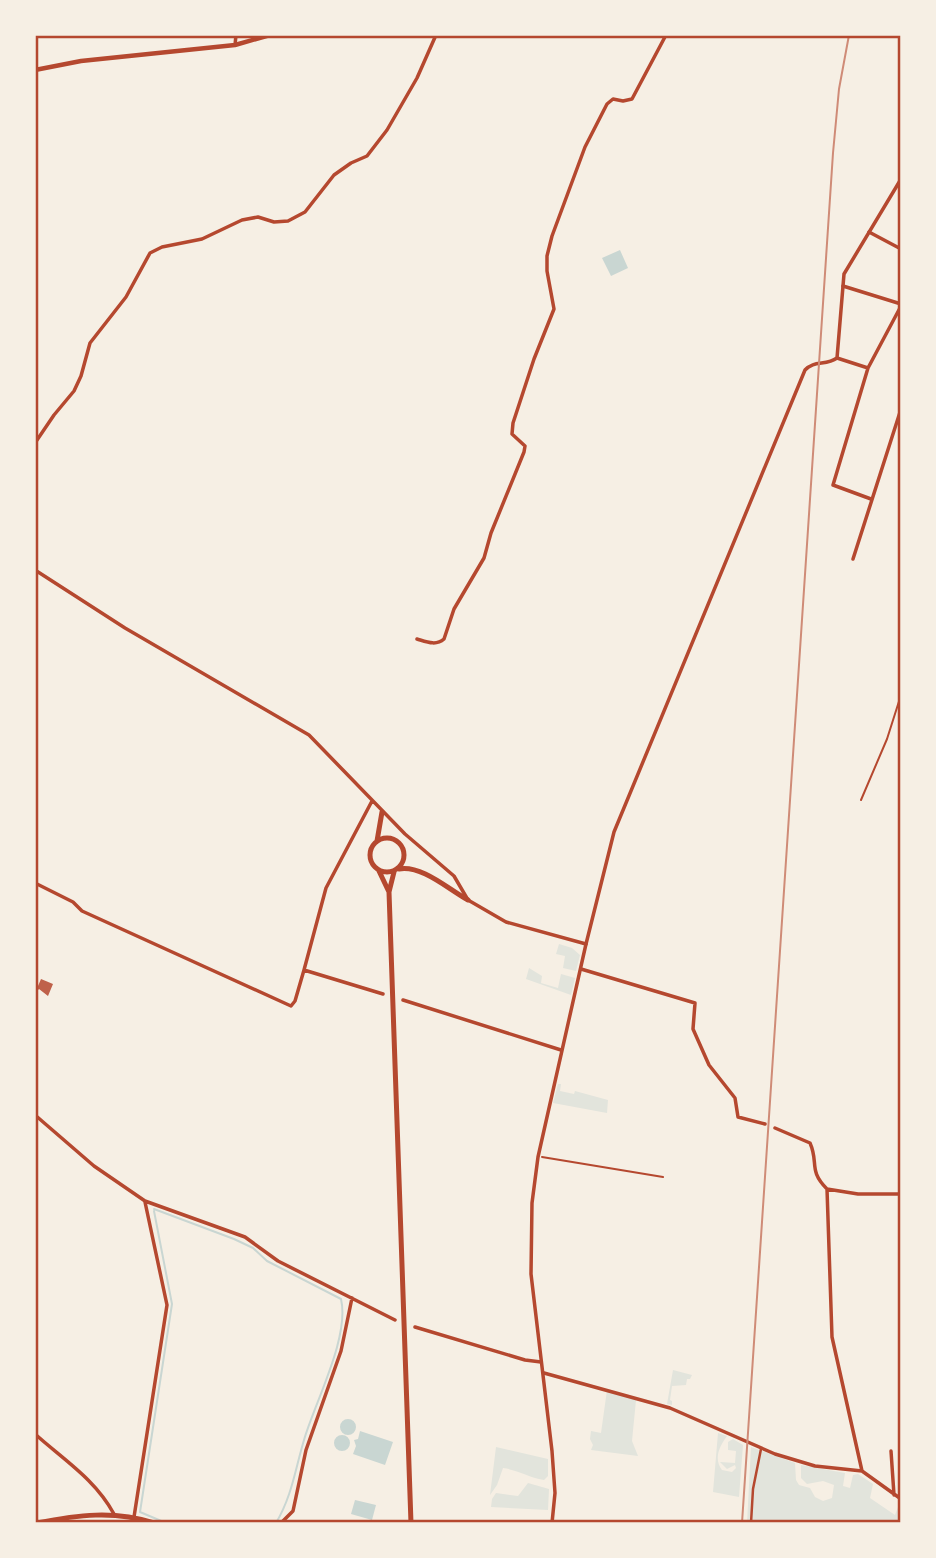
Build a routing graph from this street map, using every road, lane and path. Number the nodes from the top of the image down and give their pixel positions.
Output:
1 (236, 35) edge
2 (270, 35) edge
3 (436, 35) edge
4 (666, 35) edge
5 (235, 45) junction
6 (35, 70) edge
7 (901, 179) edge
8 (899, 188) edge
9 (869, 232) junction
10 (901, 249) edge
11 (843, 286) junction
12 (901, 305) edge
13 (837, 358) junction
14 (868, 368) junction
15 (901, 409) edge
16 (35, 443) edge
17 (871, 499) junction
18 (853, 558) dead end
19 (35, 570) edge
20 (418, 639) dead end
21 (901, 695) edge
22 (861, 800) dead end
23 (372, 801) junction
24 (382, 812) junction
25 (380, 823) junction
26 (388, 838) junction
27 (377, 841) junction
28 (405, 857) junction
29 (396, 870) junction
30 (379, 871) junction
31 (420, 872) junction
32 (35, 883) edge
33 (389, 892) junction
34 (468, 900) junction
35 (586, 944) junction
36 (581, 969) junction
37 (304, 970) junction
38 (383, 994) dead end
39 (403, 1000) dead end
40 (562, 1050) junction
41 (35, 1115) edge
42 (765, 1124) dead end
43 (775, 1128) dead end
44 (538, 1157) junction
45 (663, 1177) dead end
46 (827, 1189) junction
47 (901, 1194) edge
48 (145, 1201) junction
49 (352, 1298) junction
50 (395, 1320) dead end
51 (415, 1327) dead end
52 (541, 1362) junction
53 (544, 1373) junction
54 (35, 1434) edge
55 (761, 1449) junction
56 (891, 1451) dead end
57 (862, 1471) junction
58 (894, 1495) junction
59 (901, 1499) edge
60 (114, 1514) junction
61 (134, 1517) junction
62 (37, 1523) edge
63 (154, 1523) edge
64 (281, 1523) edge
65 (411, 1523) edge
66 (552, 1523) edge
67 (751, 1523) edge

1 - 5 street
2 - 5 main road
3 - 16 street
4 - 20 street
5 - 6 main road
7 - 8 street
8 - 9 street
9 - 10 street
9 - 11 street
11 - 12 street
11 - 13 street
12 - 14 street
13 - 14 street
13 - 35 street
14 - 17 street
15 - 17 street
17 - 18 street
19 - 23 street
21 - 22 path
23 - 24 street
23 - 37 street
24 - 25 main road
24 - 34 street
25 - 26 main road
25 - 27 main road
26 - 27 main road
26 - 28 main road
27 - 30 main road
28 - 29 main road
28 - 31 main road
29 - 30 main road
29 - 31 main road
29 - 33 main road
30 - 33 main road
31 - 34 main road
32 - 37 street
33 - 65 main road
34 - 35 street
35 - 36 street
36 - 40 street
36 - 42 street
37 - 38 street
39 - 40 street
40 - 44 street
41 - 48 street
43 - 46 street
44 - 45 path
44 - 52 street
46 - 47 street
46 - 57 street
48 - 49 street
48 - 61 street
49 - 50 street
49 - 64 street
51 - 52 street
52 - 53 street
53 - 55 street
53 - 66 street
54 - 60 street
55 - 57 street
55 - 67 street
56 - 58 street
57 - 58 street
58 - 59 street
60 - 61 main road
60 - 62 main road
61 - 63 main road

